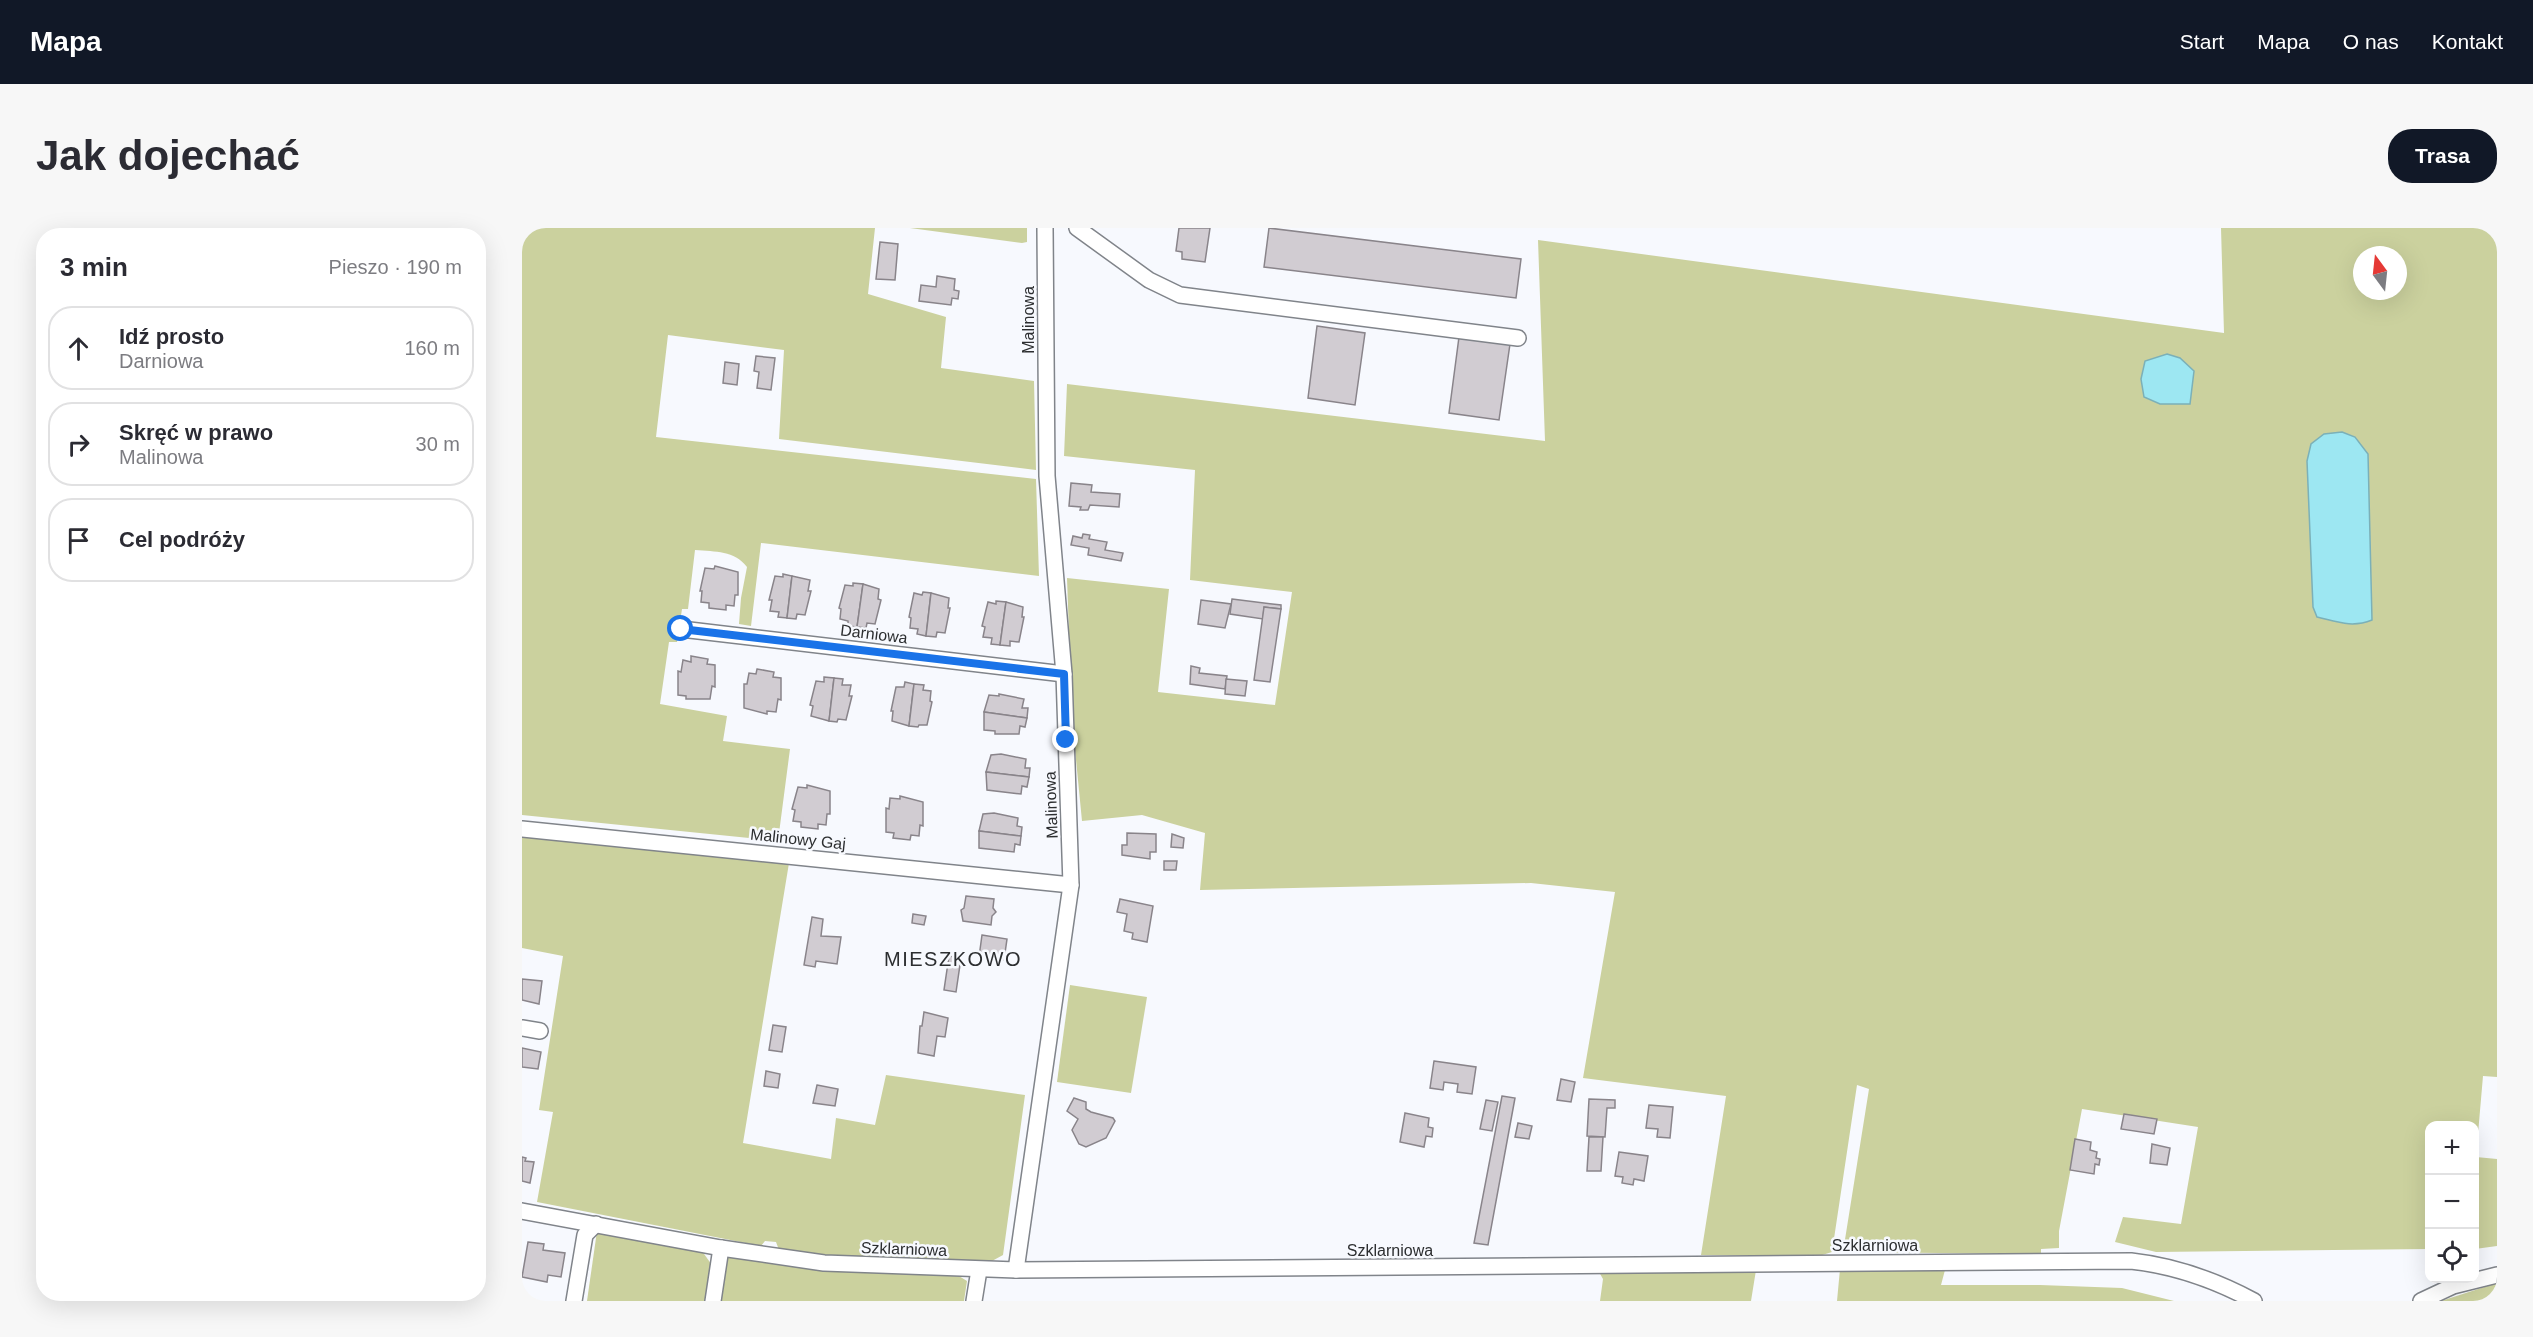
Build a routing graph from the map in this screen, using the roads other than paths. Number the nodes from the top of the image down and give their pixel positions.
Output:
1 (1045, 228) edge
2 (1077, 228) edge
3 (1518, 338) dead end
4 (681, 629) dead end
5 (1064, 674) junction
6 (522, 828) edge
7 (1071, 885) junction
8 (522, 1028) edge
9 (540, 1031) dead end
10 (522, 1211) edge
11 (596, 1224) junction
12 (722, 1248) junction
13 (979, 1270) junction
14 (1016, 1270) junction
15 (2497, 1275) edge
16 (574, 1301) edge
17 (713, 1301) edge
18 (974, 1301) edge
19 (2254, 1301) edge
20 (2421, 1301) edge

1 - 5 street, Malinowa
2 - 3 street
4 - 5 street, Darniowa
5 - 7 street, Malinowa
6 - 7 street, Malinowy Gaj
7 - 14 street, Malinowa
8 - 9 street
10 - 11 street, Szklarniowa
11 - 12 street, Szklarniowa
11 - 16 street
12 - 13 street, Szklarniowa
12 - 17 street
13 - 14 street, Szklarniowa
13 - 18 street
14 - 19 street, Szklarniowa
15 - 20 street

